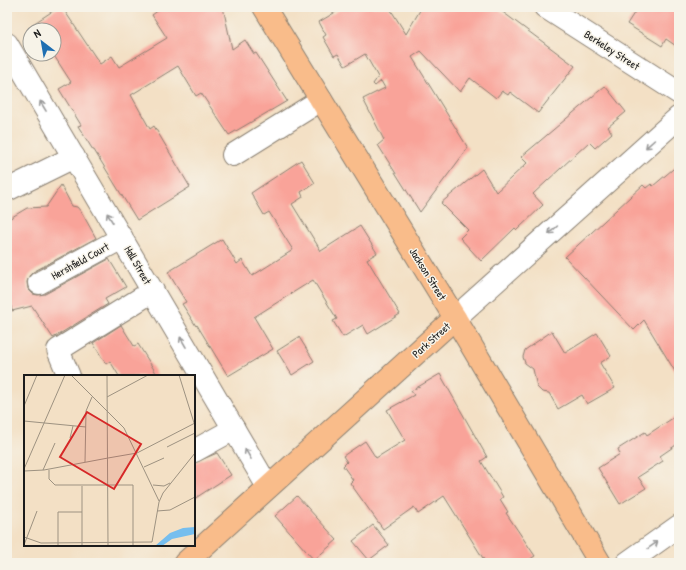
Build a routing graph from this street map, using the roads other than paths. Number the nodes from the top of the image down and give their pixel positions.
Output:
1 (264, 7) edge
2 (546, 7) edge
3 (7, 44) edge
4 (679, 94) edge
5 (321, 100) junction
6 (679, 118) edge
7 (233, 155) dead end
8 (74, 157) junction
9 (7, 190) edge
10 (122, 238) junction
11 (38, 283) dead end
12 (153, 291) junction
13 (455, 318) junction
14 (69, 375) edge
15 (234, 429) junction
16 (195, 450) edge
17 (268, 488) junction
18 (679, 526) edge
19 (185, 563) edge
20 (600, 563) edge
21 (627, 563) edge

1 - 5 main road, Jackson Street
2 - 4 street, Berkeley Street
8 -> 3 street, Hall Street
5 - 7 street
5 - 13 main road, Jackson Street
6 -> 13 street, Park Street
8 - 9 street
10 -> 8 street, Hall Street
10 - 11 street, Hershfield Court
10 - 12 street, Hall Street
12 - 14 street
15 -> 12 street, Hall Street
13 - 17 main road, Park Street
13 - 20 main road, Jackson Street
15 - 16 street
17 -> 15 street, Hall Street
17 - 19 main road, Park Street
21 -> 18 street

